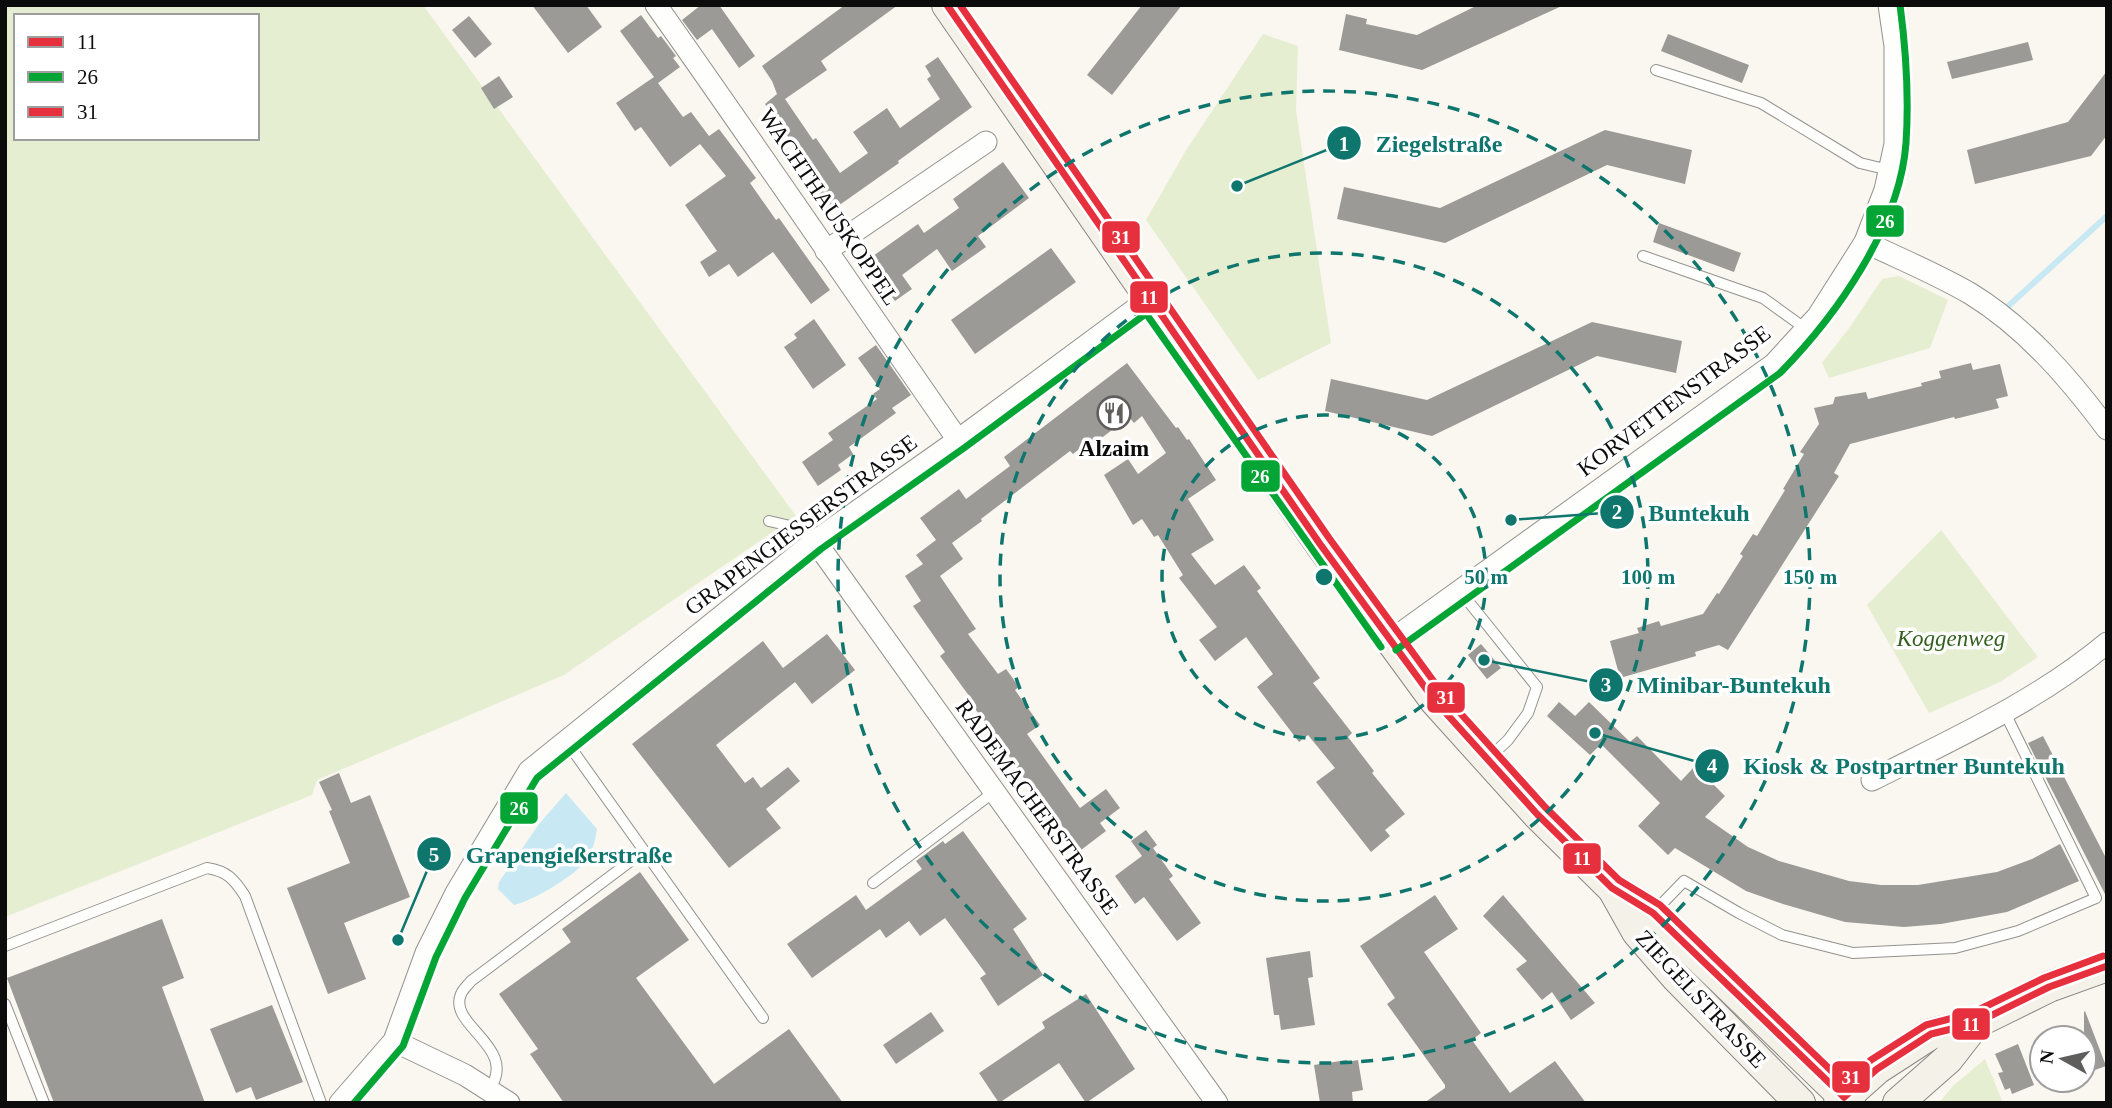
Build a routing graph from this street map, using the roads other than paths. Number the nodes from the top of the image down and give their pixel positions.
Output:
1 (656, 5) edge
2 (947, 5) edge
3 (1889, 5) edge
4 (1656, 70) dead end
5 (986, 142) dead end
6 (1889, 170) junction
7 (1865, 242) junction
8 (826, 251) junction
9 (1643, 256) dead end
10 (1149, 299) junction
11 (1806, 329) junction
12 (2107, 429) edge
13 (958, 440) junction
14 (769, 521) dead end
15 (815, 541) junction
16 (1460, 591) junction
17 (1390, 640) junction
18 (2107, 643) edge
19 (2005, 713) junction
20 (566, 741) junction
21 (1487, 760) junction
22 (1872, 780) dead end
23 (994, 792) junction
24 (644, 851) junction
25 (873, 883) dead end
26 (1612, 888) junction
27 (1653, 913) junction
28 (5, 946) edge
29 (2107, 966) edge
30 (5, 1004) edge
31 (763, 1018) dead end
32 (1976, 1023) junction
33 (394, 1041) junction
34 (489, 1090) junction
35 (1844, 1101) edge
36 (44, 1103) edge
37 (321, 1103) edge
38 (340, 1103) edge
39 (509, 1103) edge
40 (1217, 1103) edge
41 (1800, 1103) edge
42 (1898, 1103) edge

1 - 8 street, WACHTHAUSKOPPEL
2 - 10 main road, ZIEGELSTRASSE
3 - 6 street, KORVETTENSTRASSE
4 - 6 lane
5 - 8 street
6 - 7 street, KORVETTENSTRASSE
7 - 11 street, KORVETTENSTRASSE
7 - 12 street
8 - 13 street, WACHTHAUSKOPPEL
9 - 11 lane
10 - 13 street, GRAPENGIESSERSTRASSE
10 - 17 main road, ZIEGELSTRASSE
11 - 16 street, KORVETTENSTRASSE
13 - 15 street, GRAPENGIESSERSTRASSE
14 - 15 lane
15 - 20 street, GRAPENGIESSERSTRASSE
15 - 23 street, RADEMACHERSTRASSE
16 - 17 street, KORVETTENSTRASSE
16 - 21 lane
17 - 21 main road, ZIEGELSTRASSE
18 - 19 street
19 - 22 street
19 - 27 lane
20 - 24 lane
20 - 33 street, GRAPENGIESSERSTRASSE
21 - 26 main road, ZIEGELSTRASSE
23 - 25 lane
23 - 40 street, RADEMACHERSTRASSE
24 - 31 lane
24 - 34 lane
26 - 27 main road, ZIEGELSTRASSE
26 - 41 main road, ZIEGELSTRASSE
27 - 35 main road, ZIEGELSTRASSE
28 - 37 lane
29 - 32 main road
30 - 36 lane
32 - 35 main road
32 - 42 main road
33 - 34 street
33 - 38 street, GRAPENGIESSERSTRASSE
34 - 39 street

